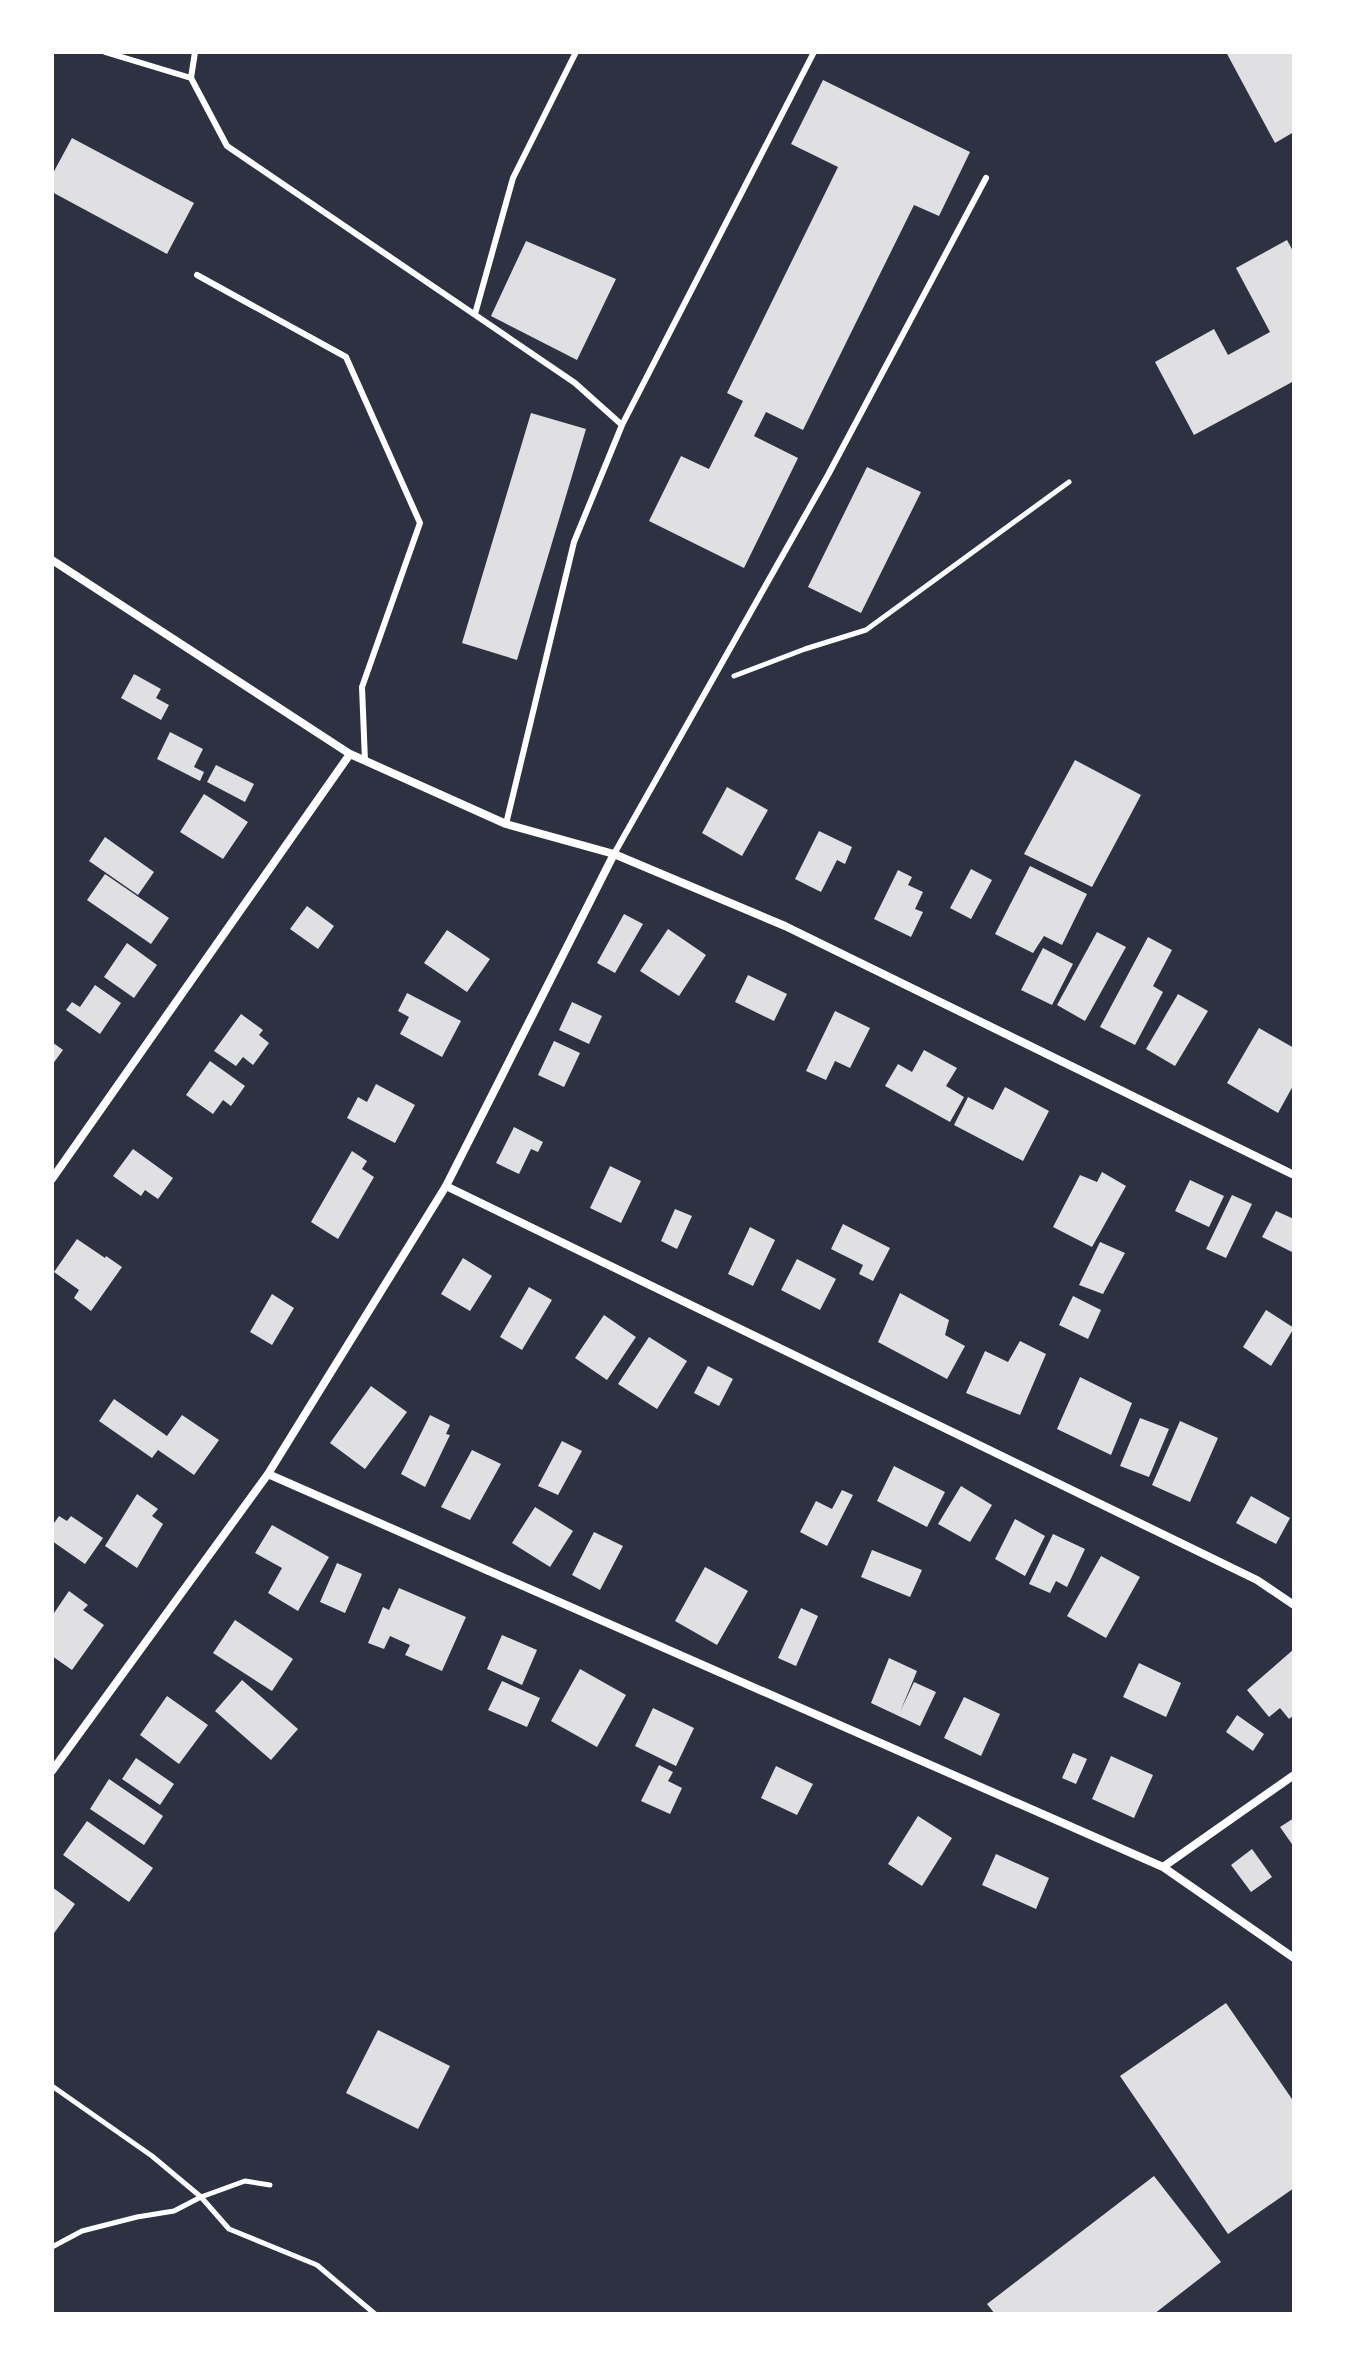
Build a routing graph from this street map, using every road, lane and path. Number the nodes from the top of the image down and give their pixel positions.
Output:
1 (105, 52) edge
2 (195, 52) edge
3 (576, 52) edge
4 (814, 52) edge
5 (191, 78) junction
6 (986, 178) dead end
7 (197, 275) dead end
8 (475, 314) junction
9 (622, 425) junction
10 (1069, 482) dead end
11 (52, 560) edge
12 (711, 684) junction
13 (350, 754) junction
14 (365, 761) junction
15 (506, 824) junction
16 (614, 854) junction
17 (1294, 1175) edge
18 (52, 1179) edge
19 (446, 1186) junction
20 (268, 1474) junction
21 (1294, 1605) edge
22 (52, 1771) edge
23 (1294, 1775) edge
24 (1163, 1867) junction
25 (1294, 1958) edge
26 (52, 2086) edge
27 (270, 2185) dead end
28 (201, 2197) junction
29 (52, 2247) edge
30 (375, 2314) edge

1 - 5 lane
2 - 5 lane
3 - 8 lane
4 - 9 lane
5 - 8 lane
6 - 12 lane
7 - 14 lane
8 - 9 lane
9 - 15 lane
10 - 12 path
11 - 13 street
12 - 16 lane
13 - 14 street
13 - 18 street
14 - 15 street
15 - 16 street
16 - 17 street
16 - 19 street
19 - 20 street
19 - 21 street
20 - 22 street
20 - 24 street
23 - 24 street
24 - 25 street
26 - 28 path
27 - 28 path
28 - 29 path
28 - 30 path

